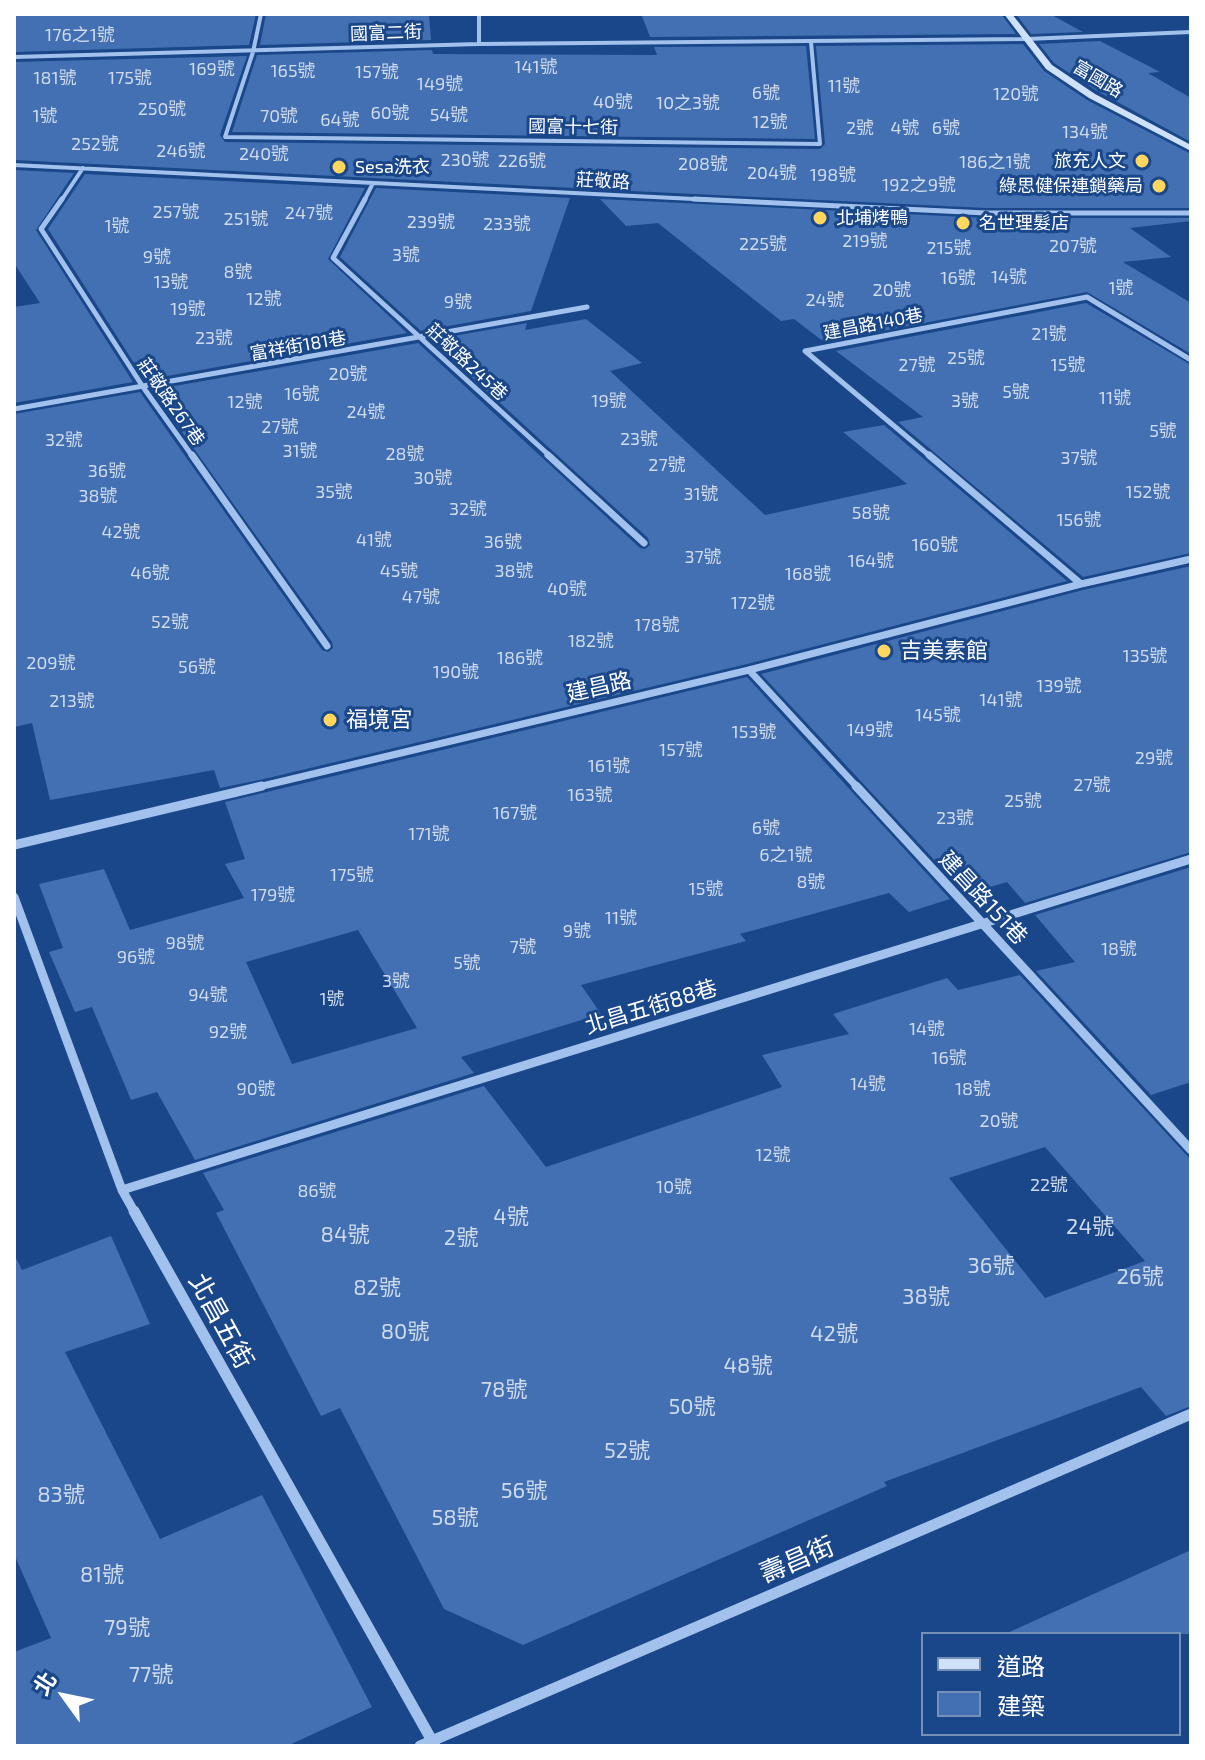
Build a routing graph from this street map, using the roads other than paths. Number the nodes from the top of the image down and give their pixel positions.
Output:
1 (261, 14) edge
2 (479, 14) edge
3 (1008, 14) edge
4 (1191, 32) edge
5 (1027, 39) junction
6 (811, 42) junction
7 (479, 44) junction
8 (253, 52) junction
9 (14, 57) edge
10 (1191, 148) edge
11 (14, 165) edge
12 (83, 168) junction
13 (372, 185) junction
14 (1191, 213) edge
15 (587, 307) dead end
16 (421, 338) junction
17 (1191, 360) edge
18 (143, 387) junction
19 (14, 409) edge
20 (644, 543) dead end
21 (1191, 559) edge
22 (1081, 584) junction
23 (327, 646) dead end
24 (749, 670) junction
25 (14, 845) edge
26 (1191, 859) edge
27 (14, 897) edge
28 (982, 923) junction
29 (1191, 1150) edge
30 (122, 1190) junction
31 (1191, 1414) edge
32 (429, 1744) edge

1 - 8 street
2 - 7 street
3 - 5 street, 富國路
4 - 5 street, 國富二街
5 - 6 street, 國富二街
5 - 10 street, 富國路
6 - 7 street, 國富二街
6 - 8 street, 國富十七街
7 - 8 street, 國富二街
8 - 9 street, 國富二街
11 - 12 street, 莊敬路
12 - 13 street, 莊敬路
12 - 18 street, 莊敬路267巷
13 - 14 street, 莊敬路
13 - 16 street, 莊敬路245巷
15 - 16 street, 富祥街181巷
16 - 18 street, 富祥街181巷
16 - 20 street, 莊敬路245巷
17 - 22 street, 建昌路140巷
18 - 19 street, 富祥街181巷
18 - 23 street, 莊敬路267巷
21 - 22 street, 建昌路
22 - 24 street, 建昌路
24 - 25 street, 建昌路
24 - 28 street, 建昌路151巷
26 - 28 street, 北昌五街88巷
27 - 30 street, 北昌五街
28 - 29 street, 建昌路151巷
28 - 30 street, 北昌五街88巷
30 - 32 street, 北昌五街
31 - 32 street, 壽昌街

